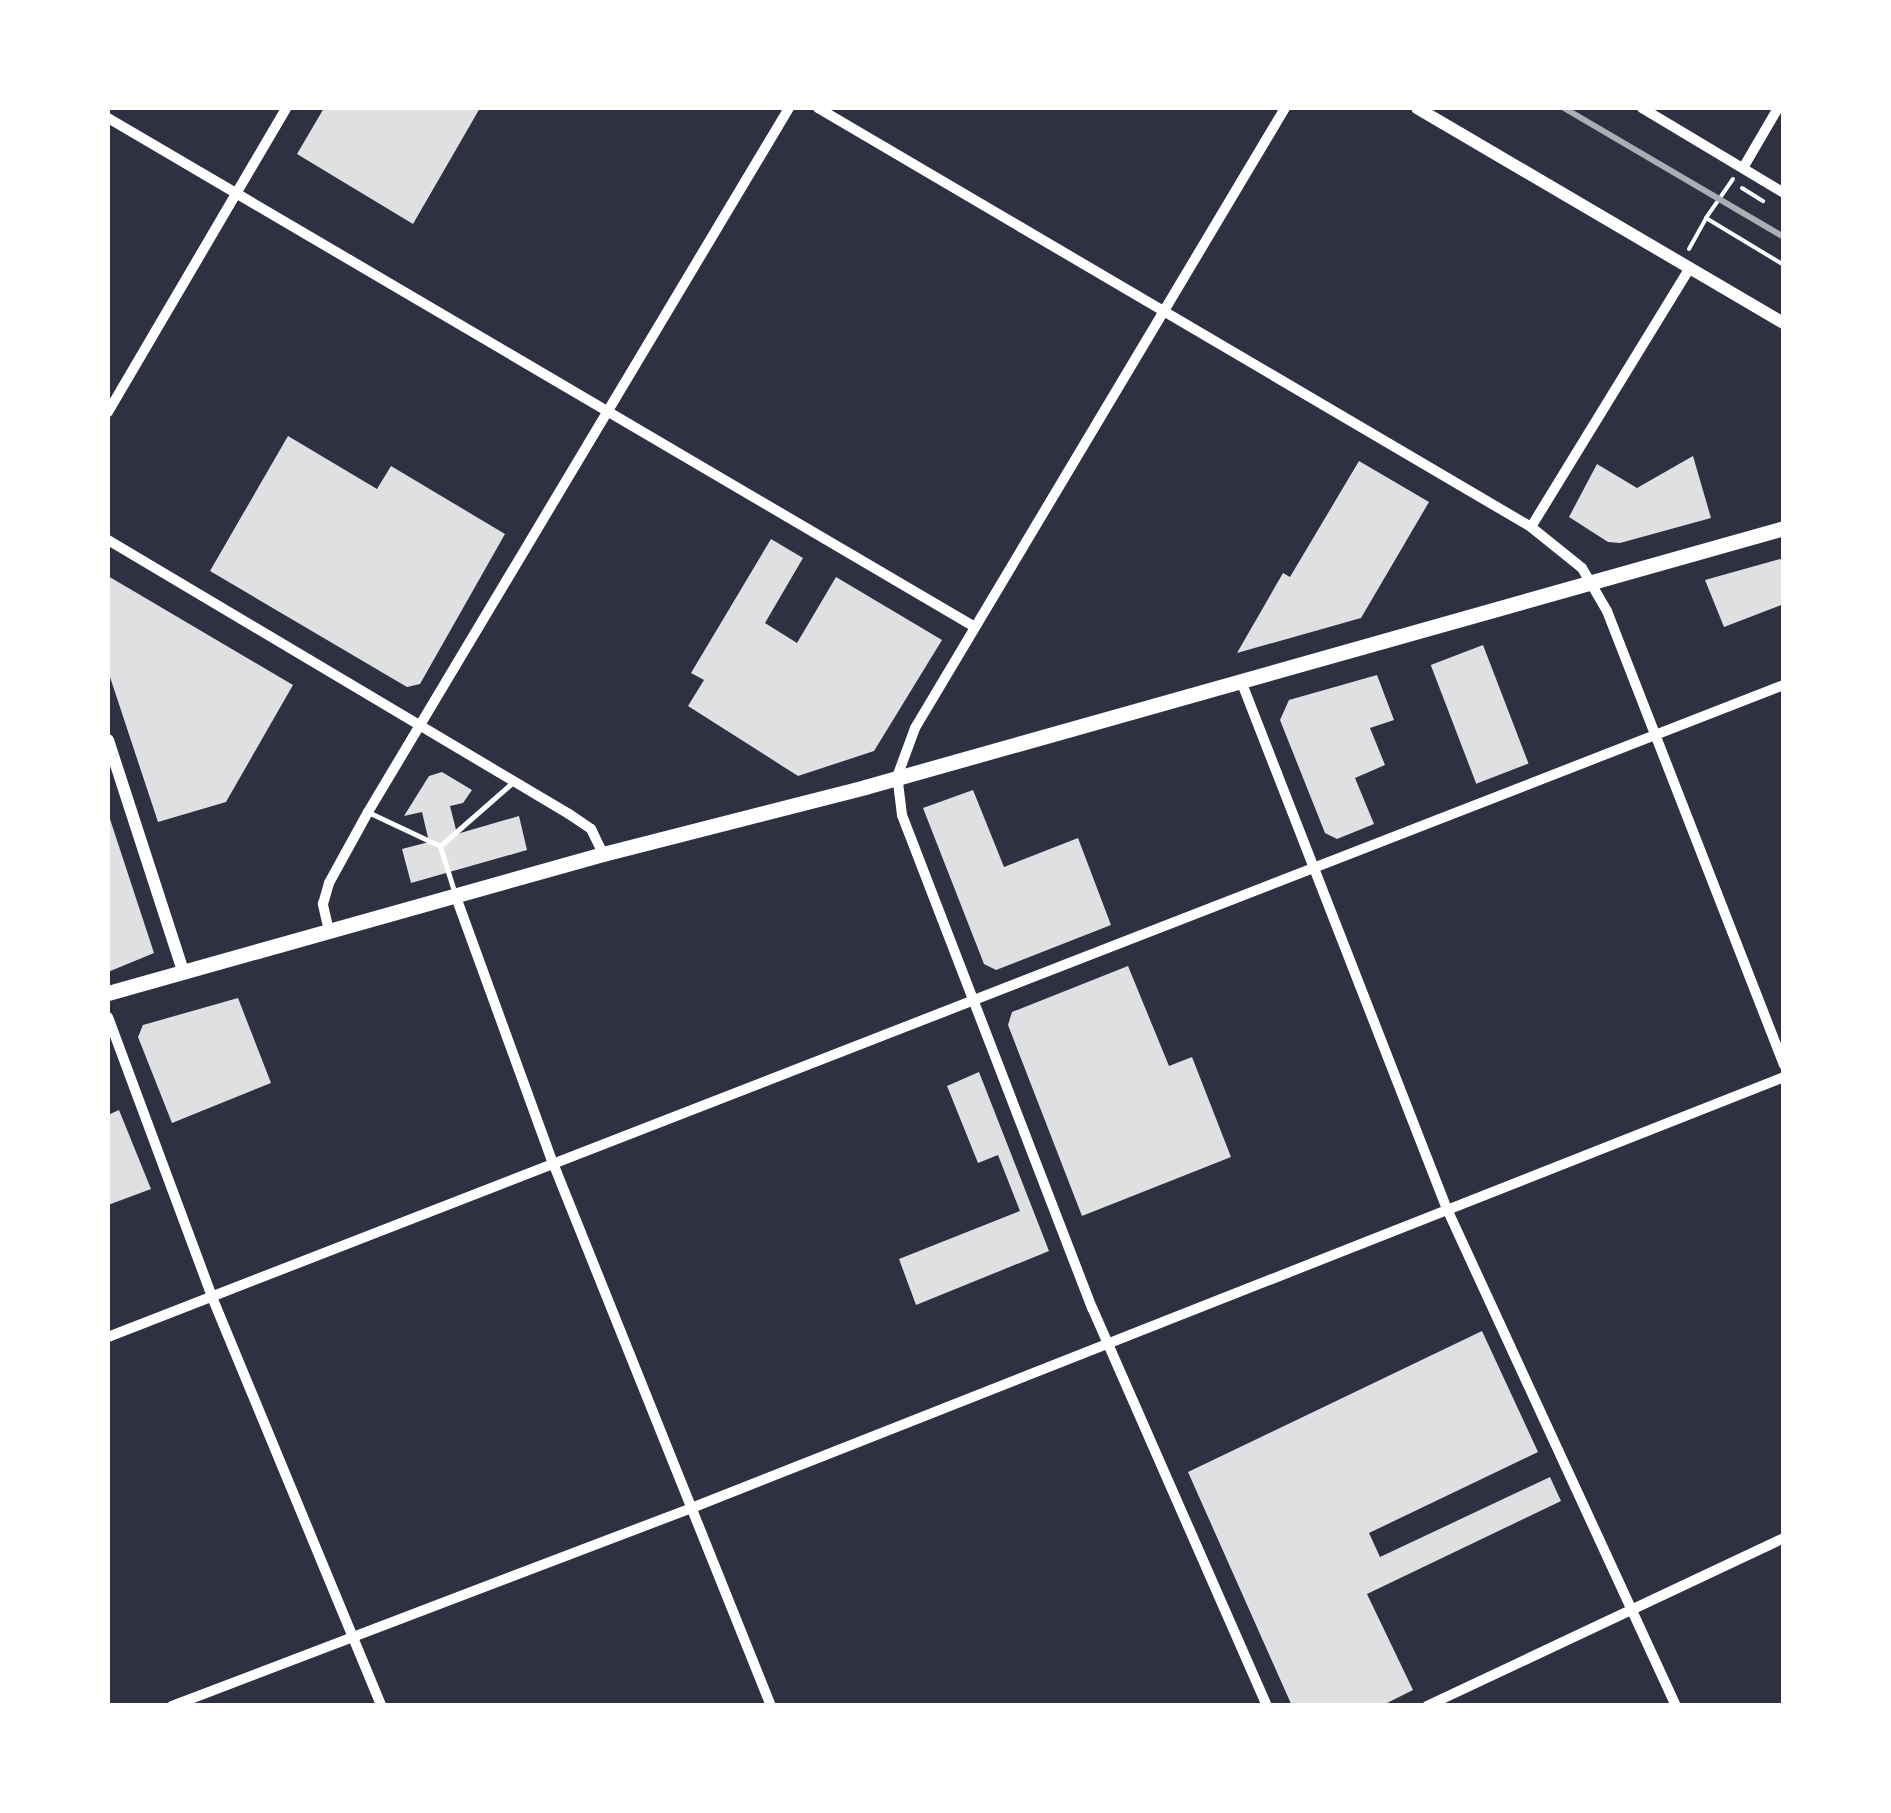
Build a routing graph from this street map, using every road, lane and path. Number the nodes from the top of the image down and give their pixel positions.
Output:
1 (286, 108) edge
2 (788, 108) edge
3 (818, 108) edge
4 (1285, 108) edge
5 (1416, 108) edge
6 (1642, 108) edge
7 (1778, 108) edge
8 (108, 118) edge
9 (1743, 168) junction
10 (236, 193) junction
11 (1784, 193) edge
12 (1706, 218) junction
13 (1686, 264) junction
14 (1784, 265) edge
15 (1163, 310) junction
16 (1784, 323) edge
17 (608, 409) junction
18 (108, 412) edge
19 (1531, 527) junction
20 (1784, 528) edge
21 (108, 540) edge
22 (1594, 582) junction
23 (975, 627) junction
24 (1241, 680) junction
25 (1784, 685) edge
26 (419, 728) junction
27 (1654, 736) junction
28 (108, 740) edge
29 (897, 777) junction
30 (512, 783) junction
31 (368, 812) junction
32 (440, 846) junction
33 (604, 854) junction
34 (1313, 870) junction
35 (456, 896) junction
36 (329, 932) junction
37 (183, 971) junction
38 (108, 993) edge
39 (971, 1001) junction
40 (108, 1017) edge
41 (1784, 1065) edge
42 (1784, 1077) edge
43 (553, 1163) junction
44 (1446, 1209) junction
45 (212, 1297) junction
46 (108, 1337) edge
47 (1108, 1344) junction
48 (689, 1509) junction
49 (1784, 1538) edge
50 (1632, 1610) junction
51 (350, 1634) junction
52 (172, 1706) edge
53 (381, 1706) edge
54 (771, 1706) edge
55 (1268, 1706) edge
56 (1427, 1706) edge
57 (1676, 1706) edge

1 - 10 street
2 - 17 street
3 - 15 street
4 - 15 street
5 - 13 street
6 - 9 street
7 - 9 street
8 - 10 street
9 - 11 street
9 - 12 path
10 - 17 street
10 - 18 street
12 - 13 path
12 - 14 path
13 - 16 street
13 - 19 street
15 - 19 street
15 - 23 street
17 - 23 street
17 - 26 street
19 - 22 street
20 - 22 main road
21 - 26 street
22 - 24 main road
22 - 27 street
23 - 29 street
24 - 29 main road
24 - 34 street
25 - 27 street
26 - 30 street
26 - 31 street
27 - 34 street
27 - 41 street
28 - 37 street
29 - 33 main road
29 - 39 street
30 - 32 lane
30 - 33 street
31 - 32 lane
31 - 36 street
32 - 35 lane
33 - 35 main road
34 - 39 street
34 - 44 street
35 - 36 main road
35 - 43 street
36 - 37 main road
37 - 38 main road
39 - 43 street
39 - 47 street
40 - 45 street
42 - 44 street
43 - 45 street
43 - 48 street
44 - 47 street
44 - 50 street
45 - 46 street
45 - 51 street
47 - 48 street
47 - 55 street
48 - 51 street
48 - 54 street
49 - 50 street
50 - 56 street
50 - 57 street
51 - 52 street
51 - 53 street

